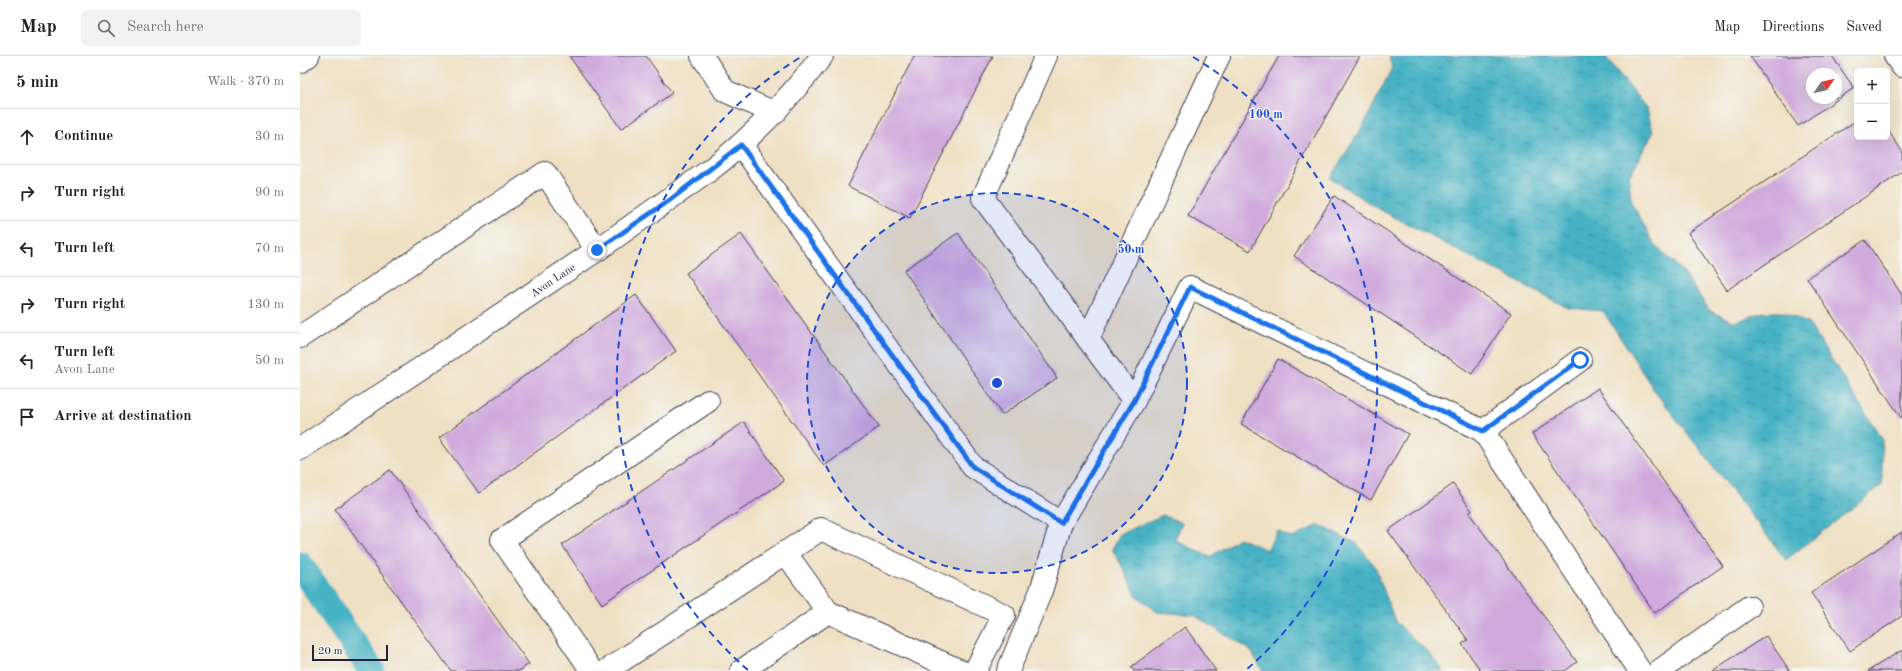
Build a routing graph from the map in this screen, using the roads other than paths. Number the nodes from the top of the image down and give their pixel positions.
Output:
1 (308, 56) edge
2 (702, 56) edge
3 (822, 56) edge
4 (1046, 56) edge
5 (1219, 56) edge
6 (1895, 56) edge
7 (300, 62) edge
8 (1902, 66) edge
9 (775, 113) junction
10 (741, 145) junction
11 (597, 250) junction
12 (300, 337) edge
13 (1088, 339) junction
14 (1580, 360) dead end
15 (708, 401) dead end
16 (1134, 401) junction
17 (1483, 431) junction
18 (300, 449) edge
19 (1061, 523) junction
20 (785, 552) junction
21 (1749, 607) dead end
22 (828, 612) junction
23 (592, 671) edge
24 (606, 671) edge
25 (741, 671) edge
26 (961, 671) edge
27 (975, 671) edge
28 (1008, 671) edge
29 (1640, 671) edge
30 (1659, 671) edge

1 - 7 street
2 - 9 street
3 - 9 street, Avon Lane
4 - 13 street
5 - 13 street
6 - 8 street
9 - 10 street, Avon Lane
10 - 11 street, Avon Lane
10 - 19 street
11 - 12 street
11 - 18 street, Avon Lane
13 - 16 street
14 - 17 street
15 - 23 street
16 - 17 street
16 - 19 street
17 - 29 street
19 - 28 street
20 - 22 street
20 - 24 street
20 - 27 street
21 - 30 street
22 - 25 street
22 - 26 street

